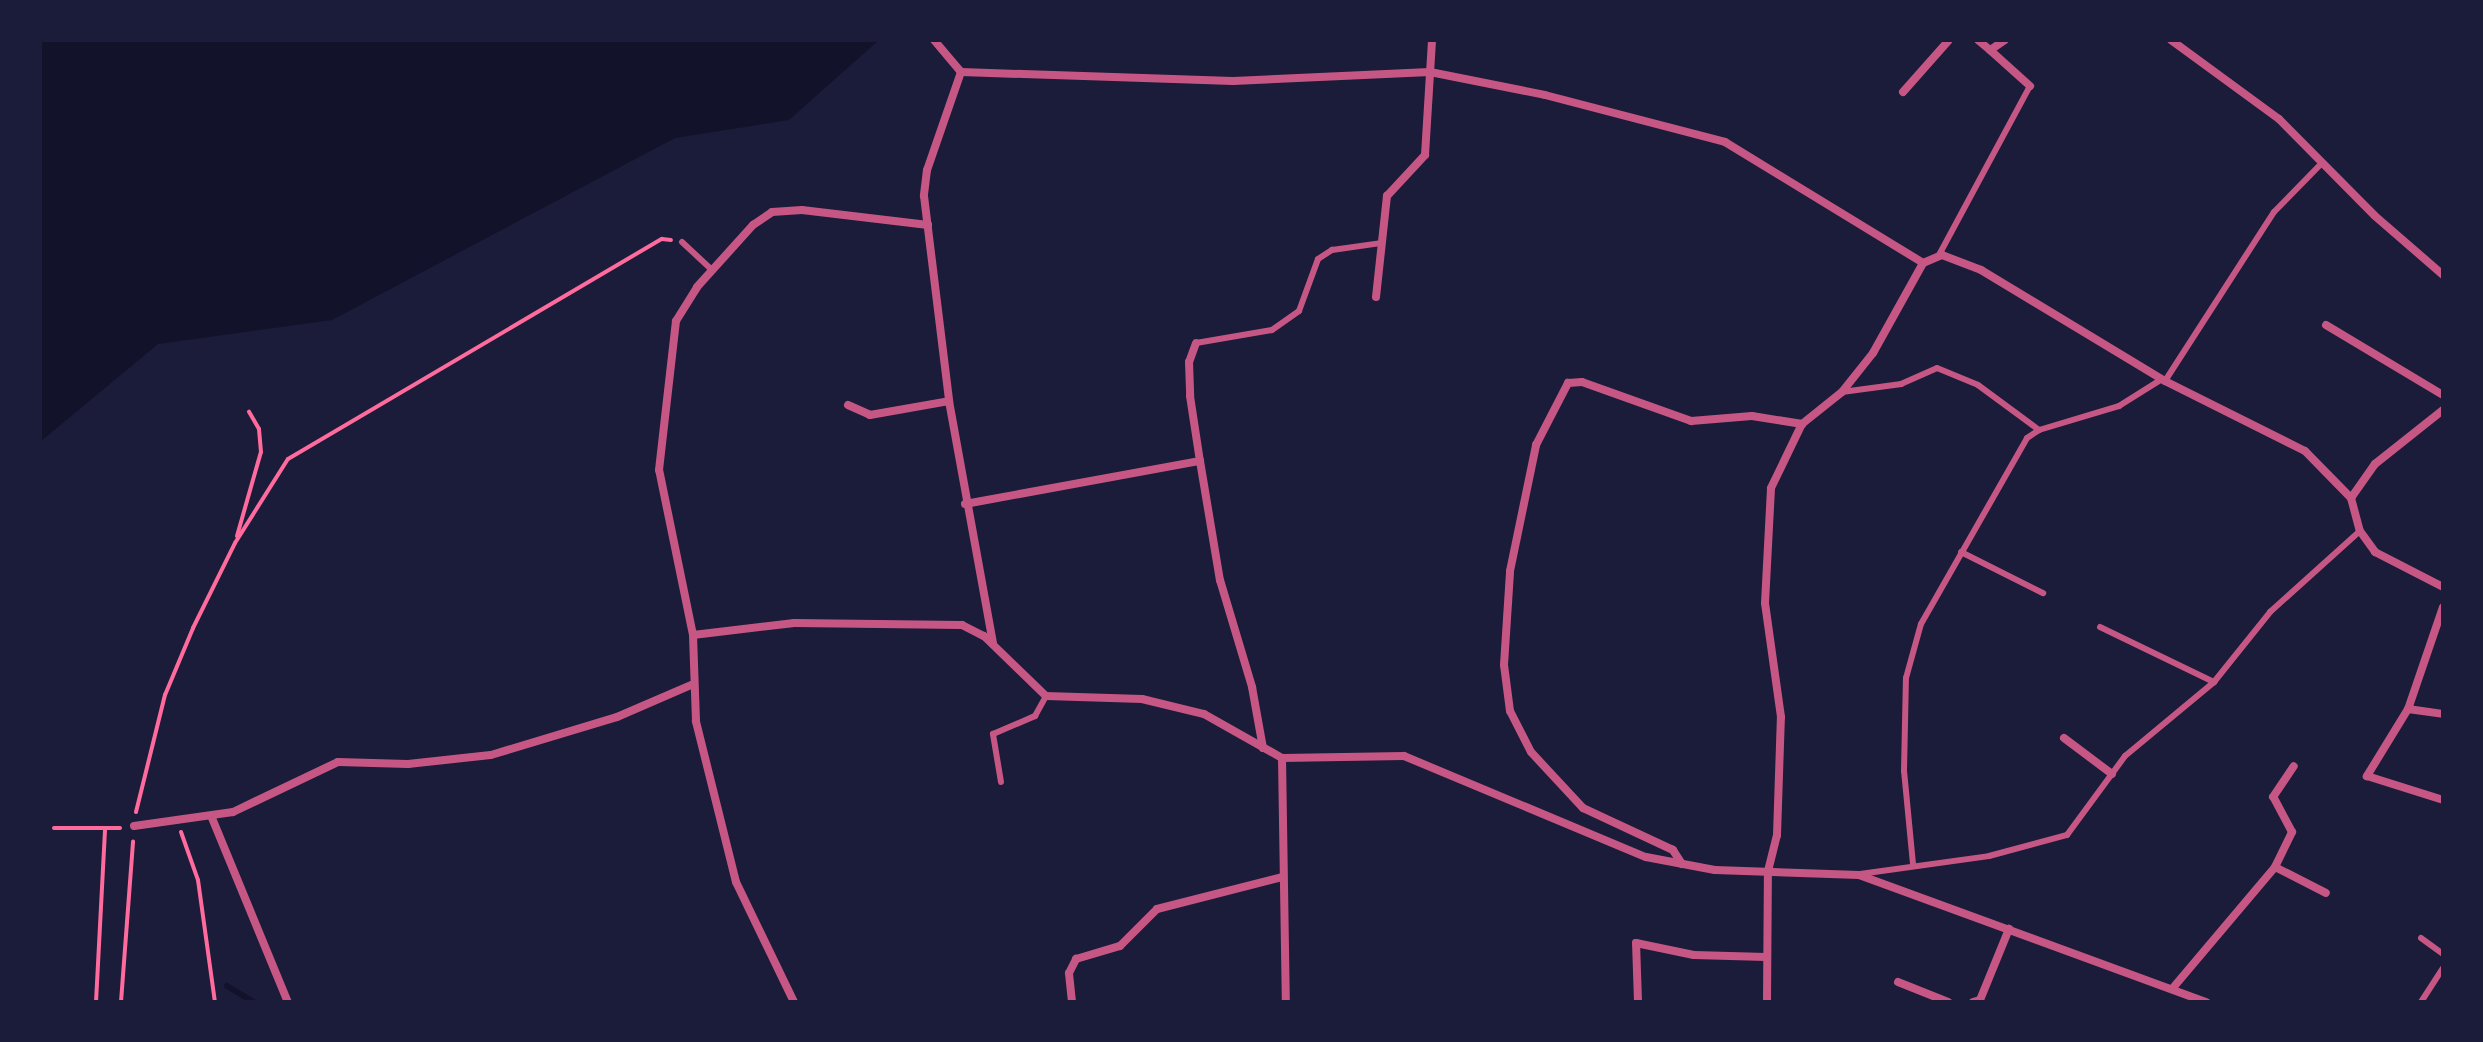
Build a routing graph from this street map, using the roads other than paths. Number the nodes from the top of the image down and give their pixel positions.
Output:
1 (934, 40) edge
2 (1432, 40) edge
3 (1949, 40) edge
4 (1978, 40) edge
5 (2005, 40) edge
6 (2171, 40) edge
7 (1990, 50) junction
8 (961, 72) junction
9 (1430, 72) junction
10 (2030, 86) joint
11 (1903, 92) dead end
12 (2322, 163) junction
13 (928, 225) junction
14 (682, 242) road end
15 (1381, 243) junction
16 (1938, 256) junction
17 (1923, 263) junction
18 (712, 270) junction
19 (2443, 275) edge
20 (1376, 297) dead end
21 (2326, 325) dead end
22 (1196, 343) joint
23 (2164, 380) junction
24 (1842, 392) junction
25 (2443, 395) edge
26 (949, 401) junction
27 (848, 405) dead end
28 (2443, 410) edge
29 (1802, 424) junction
30 (2039, 430) junction
31 (1200, 461) junction
32 (2351, 498) junction
33 (965, 504) junction
34 (2360, 531) junction
35 (1961, 552) junction
36 (2443, 587) edge
37 (2043, 593) dead end
38 (2443, 607) edge
39 (2100, 627) dead end
40 (693, 635) junction
41 (994, 644) junction
42 (2214, 682) junction
43 (691, 685) junction
44 (1046, 696) junction
45 (2408, 709) junction
46 (2443, 714) edge
47 (2064, 738) dead end
48 (1263, 748) junction
49 (1282, 758) junction
50 (2294, 766) dead end
51 (2112, 774) junction
52 (1001, 782) dead end
53 (2443, 800) edge
54 (212, 818) junction
55 (134, 826) road end
56 (1682, 864) junction
57 (1913, 864) junction
58 (2275, 867) junction
59 (1768, 871) junction
60 (1859, 875) junction
61 (1283, 877) junction
62 (2326, 893) dead end
63 (2009, 929) junction
64 (2421, 938) dead end
65 (2443, 954) edge
66 (1766, 957) junction
67 (2443, 968) edge
68 (1898, 982) dead end
69 (2172, 989) junction
70 (288, 1002) edge
71 (794, 1002) edge
72 (1072, 1002) edge
73 (1286, 1002) edge
74 (1638, 1002) edge
75 (1767, 1002) edge
76 (1948, 1002) edge
77 (1973, 1002) edge
78 (2206, 1002) edge
79 (2421, 1002) edge

1 - 8 street
2 - 9 street
3 - 11 street
4 - 7 street
5 - 7 street
6 - 12 street
7 - 10 street
8 - 9 street
8 - 13 street
9 - 15 street
9 - 17 street
10 - 16 lane
12 - 19 street
12 - 23 lane
13 - 18 street
13 - 26 street
14 - 18 lane
15 - 20 street
15 - 22 lane
16 - 17 street
16 - 23 street
17 - 24 street
18 - 40 street
21 - 25 street
22 - 31 street
23 - 30 lane
23 - 32 street
24 - 29 street
24 - 30 lane
26 - 27 street
26 - 33 street
28 - 32 street
29 - 56 street
29 - 59 street
30 - 35 lane
31 - 33 street
31 - 48 street
32 - 34 street
33 - 41 street
34 - 36 street
34 - 42 lane
35 - 37 lane
35 - 57 lane
38 - 45 street
39 - 42 lane
40 - 41 street
40 - 43 street
41 - 44 street
42 - 51 lane
43 - 54 street
43 - 71 street
44 - 48 street
44 - 52 lane
45 - 46 street
45 - 53 street
47 - 51 street
48 - 49 street
49 - 56 street
49 - 61 street
50 - 58 street
51 - 57 lane
54 - 55 street
54 - 70 street
56 - 59 street
57 - 60 lane
58 - 62 street
58 - 69 street
59 - 60 street
59 - 66 street
60 - 63 street
61 - 72 street
61 - 73 street
63 - 69 street
63 - 77 street
64 - 65 lane
66 - 74 street
66 - 75 street
67 - 79 lane
68 - 76 street
69 - 78 street

